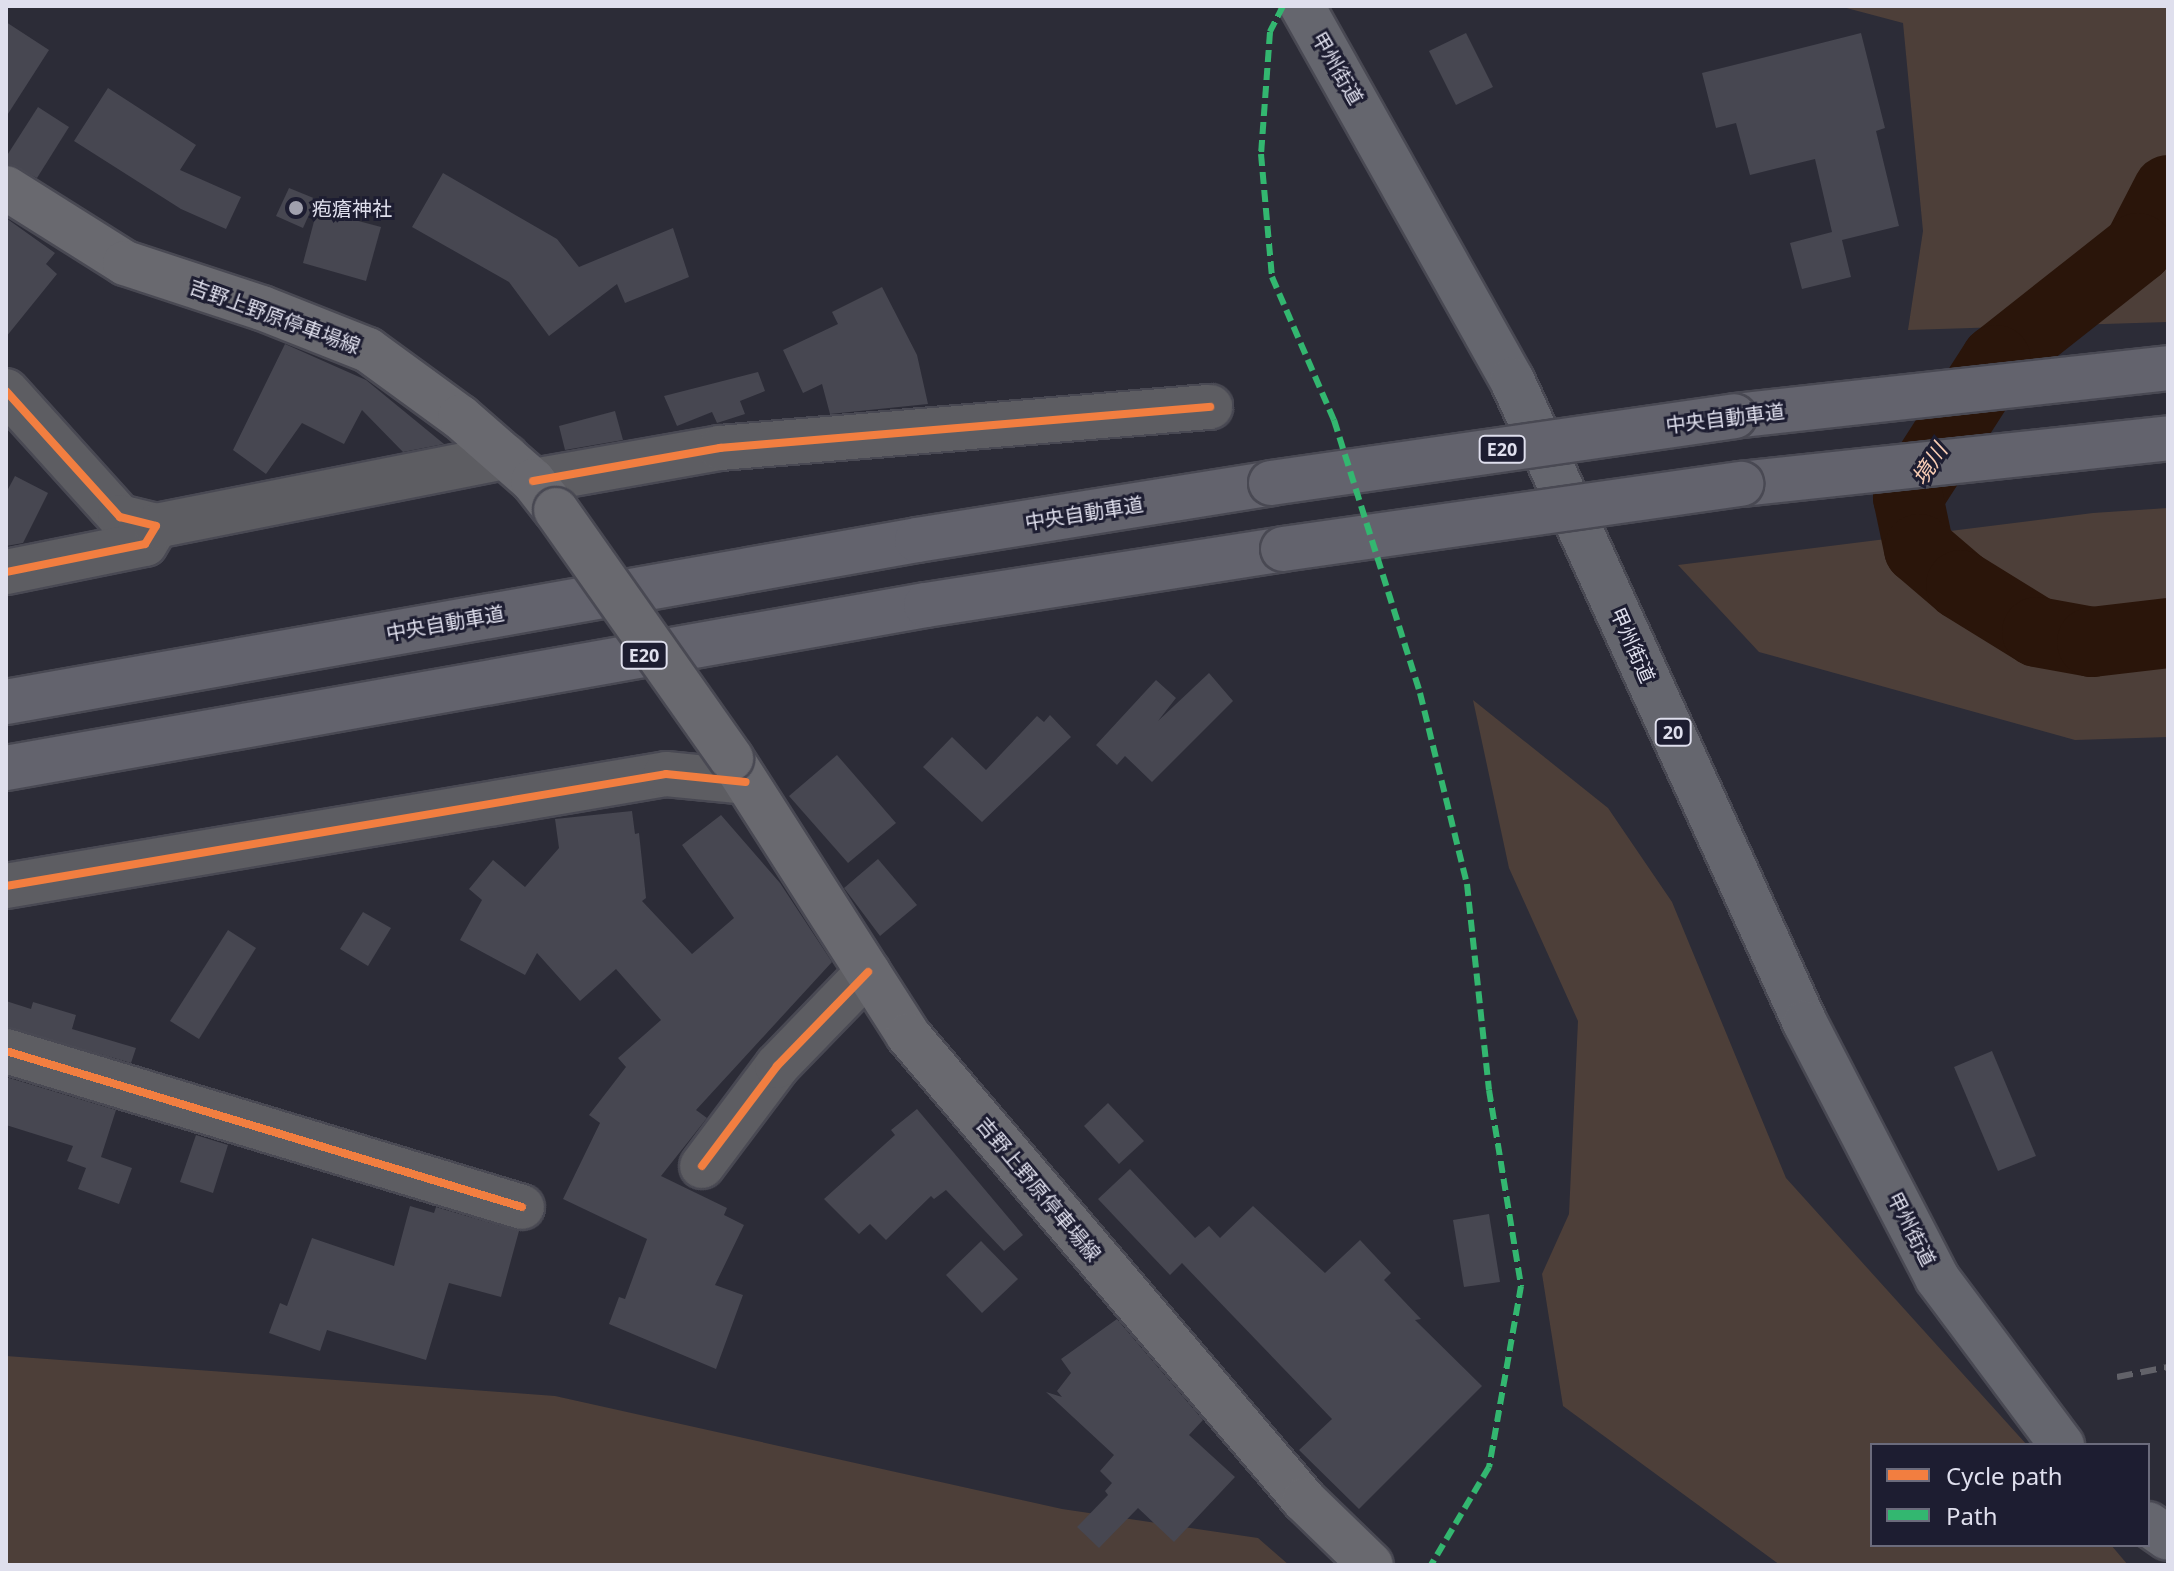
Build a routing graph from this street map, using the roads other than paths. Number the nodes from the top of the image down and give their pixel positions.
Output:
1 (1302, 6) edge
2 (6, 188) edge
3 (2168, 368) edge
4 (6, 391) edge
5 (1210, 407) dead end
6 (2168, 438) edge
7 (532, 483) junction
8 (156, 526) junction
9 (6, 572) edge
10 (6, 702) edge
11 (6, 768) edge
12 (738, 770) junction
13 (6, 886) edge
14 (868, 972) junction
15 (6, 1051) edge
16 (702, 1166) dead end
17 (522, 1207) dead end
18 (2061, 1443) edge
19 (2150, 1525) edge
20 (2168, 1538) edge
21 (1371, 1565) edge

1 - 18 highway, 甲州街道 / 20
2 - 7 main road, 吉野上野原停車場線
3 - 10 highway, 中央自動車道 / E20, bridge
4 - 8 street
5 - 7 street
6 - 11 highway, E20, bridge
7 - 8 street
7 - 12 main road, 吉野上野原停車場線, bridge
8 - 9 street
12 - 13 street
12 - 14 main road, 吉野上野原停車場線
14 - 16 street
14 - 21 main road, 吉野上野原停車場線
15 - 17 street
19 - 20 highway

